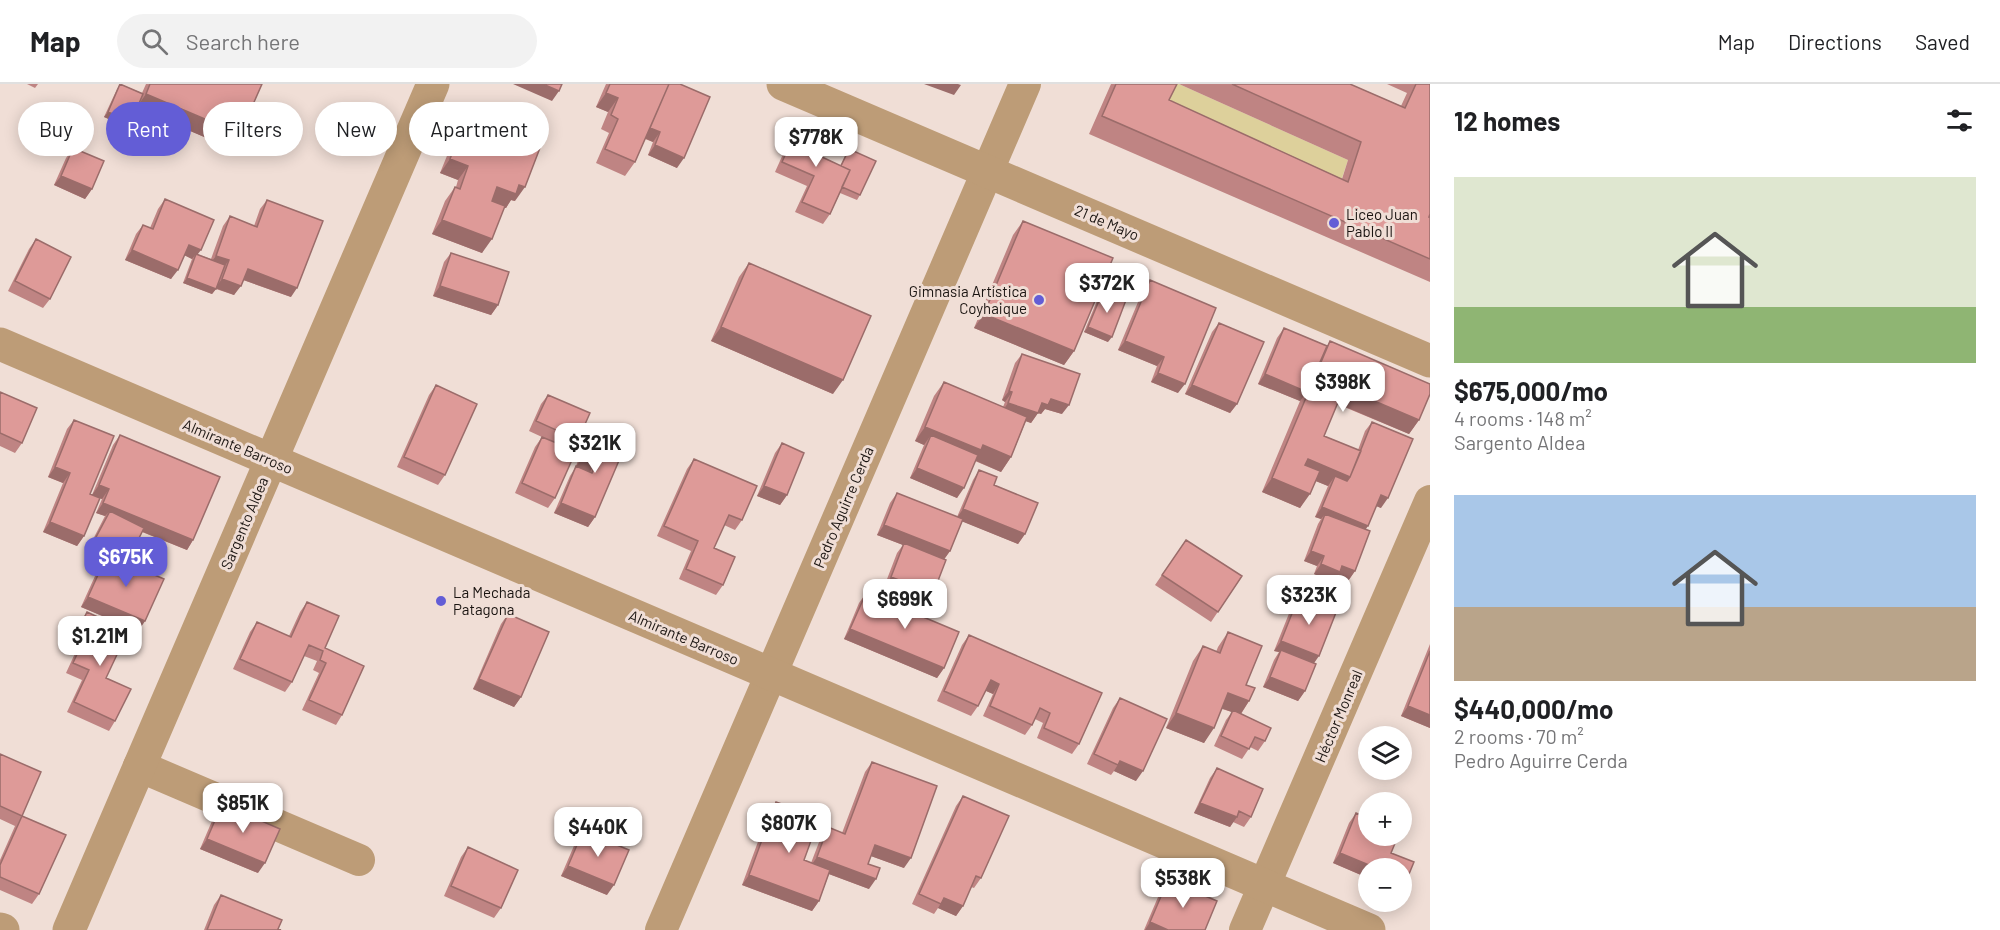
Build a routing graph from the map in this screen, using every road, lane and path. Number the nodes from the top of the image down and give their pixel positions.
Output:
1 (433, 84) edge
2 (783, 84) edge
3 (1025, 84) edge
4 (988, 171) junction
5 (0, 344) edge
6 (1430, 361) edge
7 (271, 460) junction
8 (1430, 501) edge
9 (771, 674) junction
10 (140, 766) junction
11 (359, 860) dead end
12 (1264, 885) junction
13 (69, 930) edge
14 (661, 930) edge
15 (1245, 930) edge
16 (1369, 930) edge

1 - 7 street, Sargento Aldea
2 - 4 street, 21 de Mayo
3 - 4 street, Pedro Aguirre Cerda
4 - 6 street, 21 de Mayo
4 - 9 street, Pedro Aguirre Cerda
5 - 7 street, Almirante Barroso
7 - 9 street, Almirante Barroso
7 - 10 street, Sargento Aldea
8 - 12 street, Héctor Monreal
9 - 12 street, Almirante Barroso
9 - 14 street, Pedro Aguirre Cerda
10 - 11 street
10 - 13 street, Sargento Aldea
12 - 15 street, Héctor Monreal
12 - 16 street, Almirante Barroso

